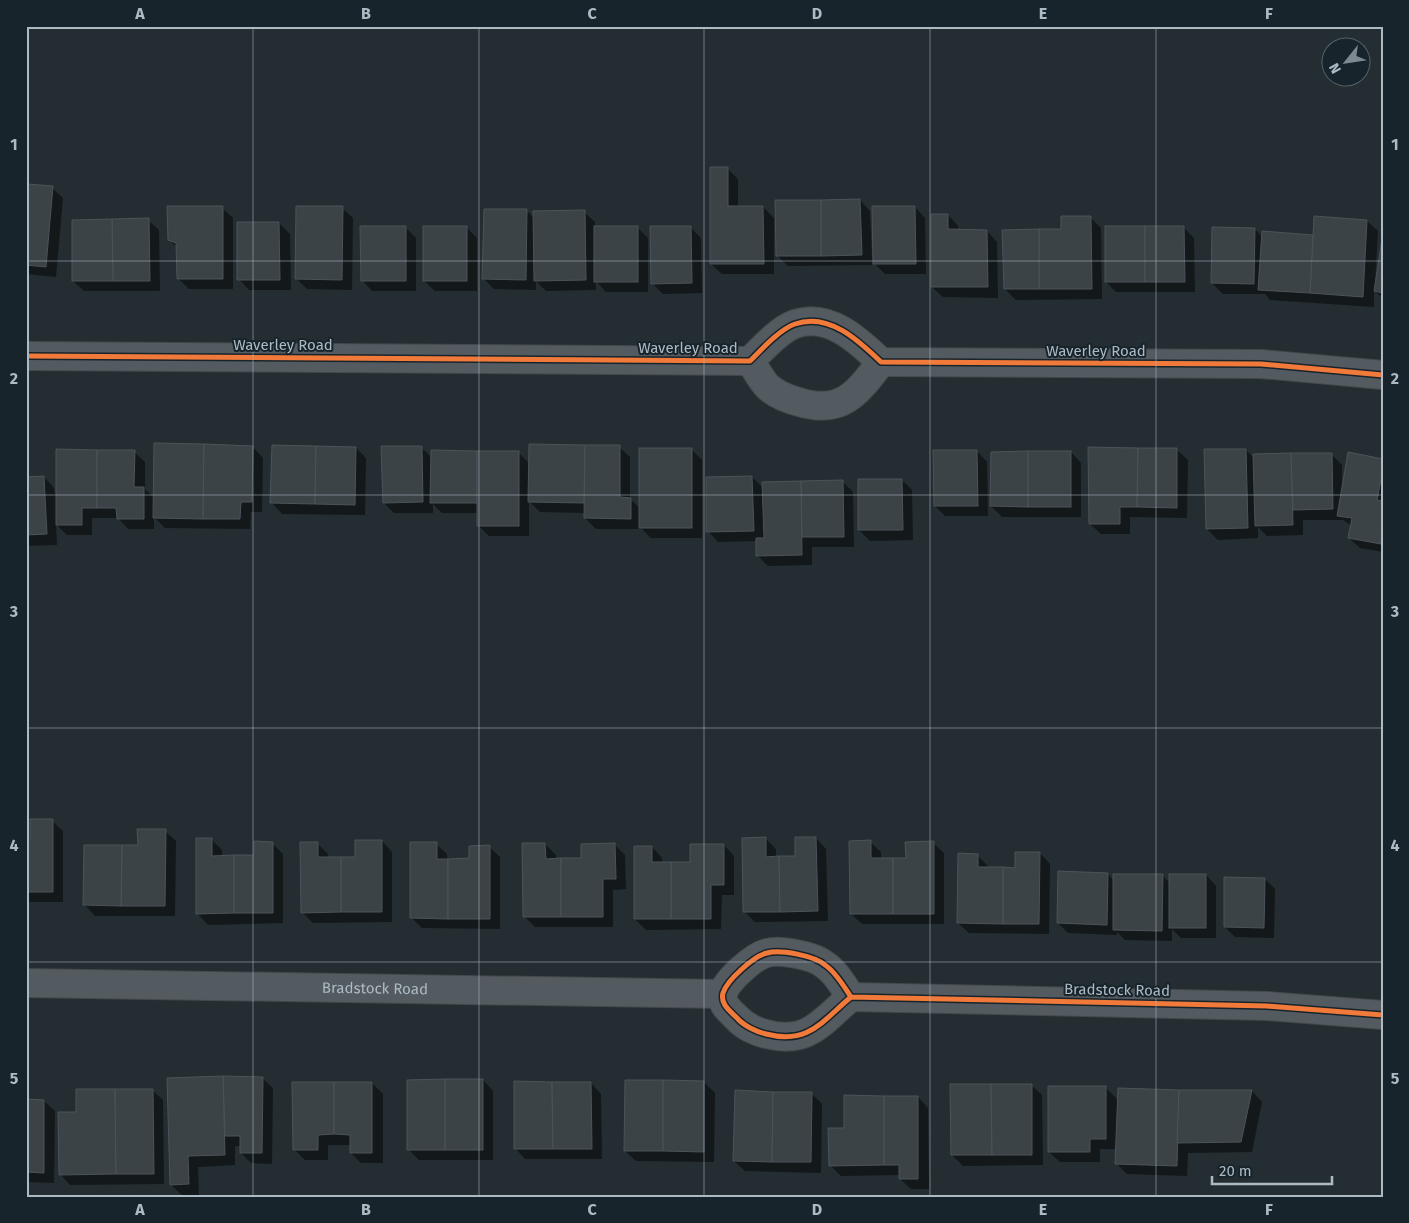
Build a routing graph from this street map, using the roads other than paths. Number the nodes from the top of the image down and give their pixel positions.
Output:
1 (26, 356) edge
2 (750, 361) junction
3 (881, 362) junction
4 (1383, 375) edge
5 (26, 983) edge
6 (723, 994) junction
7 (851, 997) junction
8 (1383, 1015) edge

1 - 2 street, Waverley Road
2 - 3 street, Waverley Road
2 - 3 street, Waverley Road
3 - 4 street, Waverley Road
5 - 6 street, Bradstock Road
6 - 7 street
6 - 7 street
7 - 8 street, Bradstock Road

